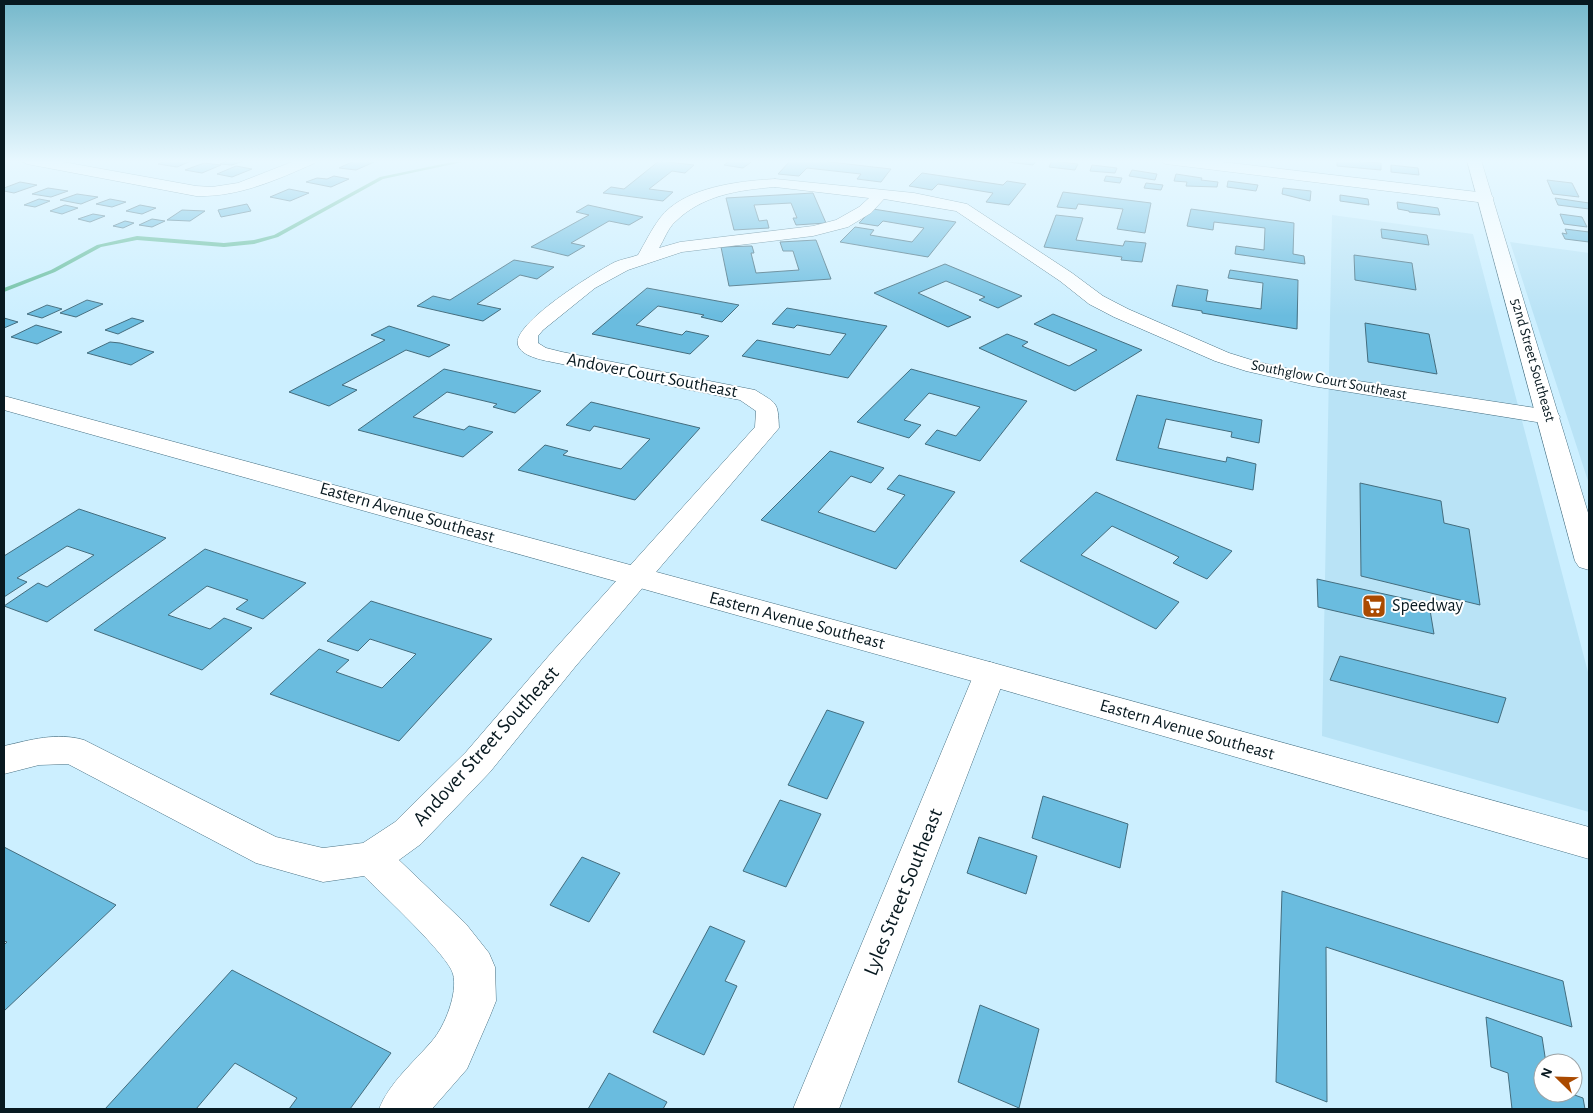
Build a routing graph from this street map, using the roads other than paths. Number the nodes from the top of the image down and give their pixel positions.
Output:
1 (677, 212) edge
2 (862, 212) edge
3 (968, 212) edge
4 (1490, 212) edge
5 (644, 259) junction
6 (4, 403) edge
7 (1549, 417) junction
8 (1589, 561) edge
9 (636, 577) junction
10 (990, 674) junction
11 (4, 760) edge
12 (1589, 843) edge
13 (371, 858) junction
14 (402, 1109) edge
15 (816, 1109) edge

1 - 5 street, Southglow Court Southeast
2 - 5 street
3 - 7 street, Southglow Court Southeast
4 - 7 street, 52nd Street Southeast
5 - 9 street, Andover Court Southeast
6 - 9 street, Eastern Avenue Southeast
7 - 8 street, 52nd Street Southeast
9 - 10 street, Eastern Avenue Southeast
9 - 13 street, Andover Street Southeast
10 - 12 street, Eastern Avenue Southeast
10 - 15 street, Lyles Street Southeast
11 - 13 street, Andover Street Southeast
13 - 14 street

